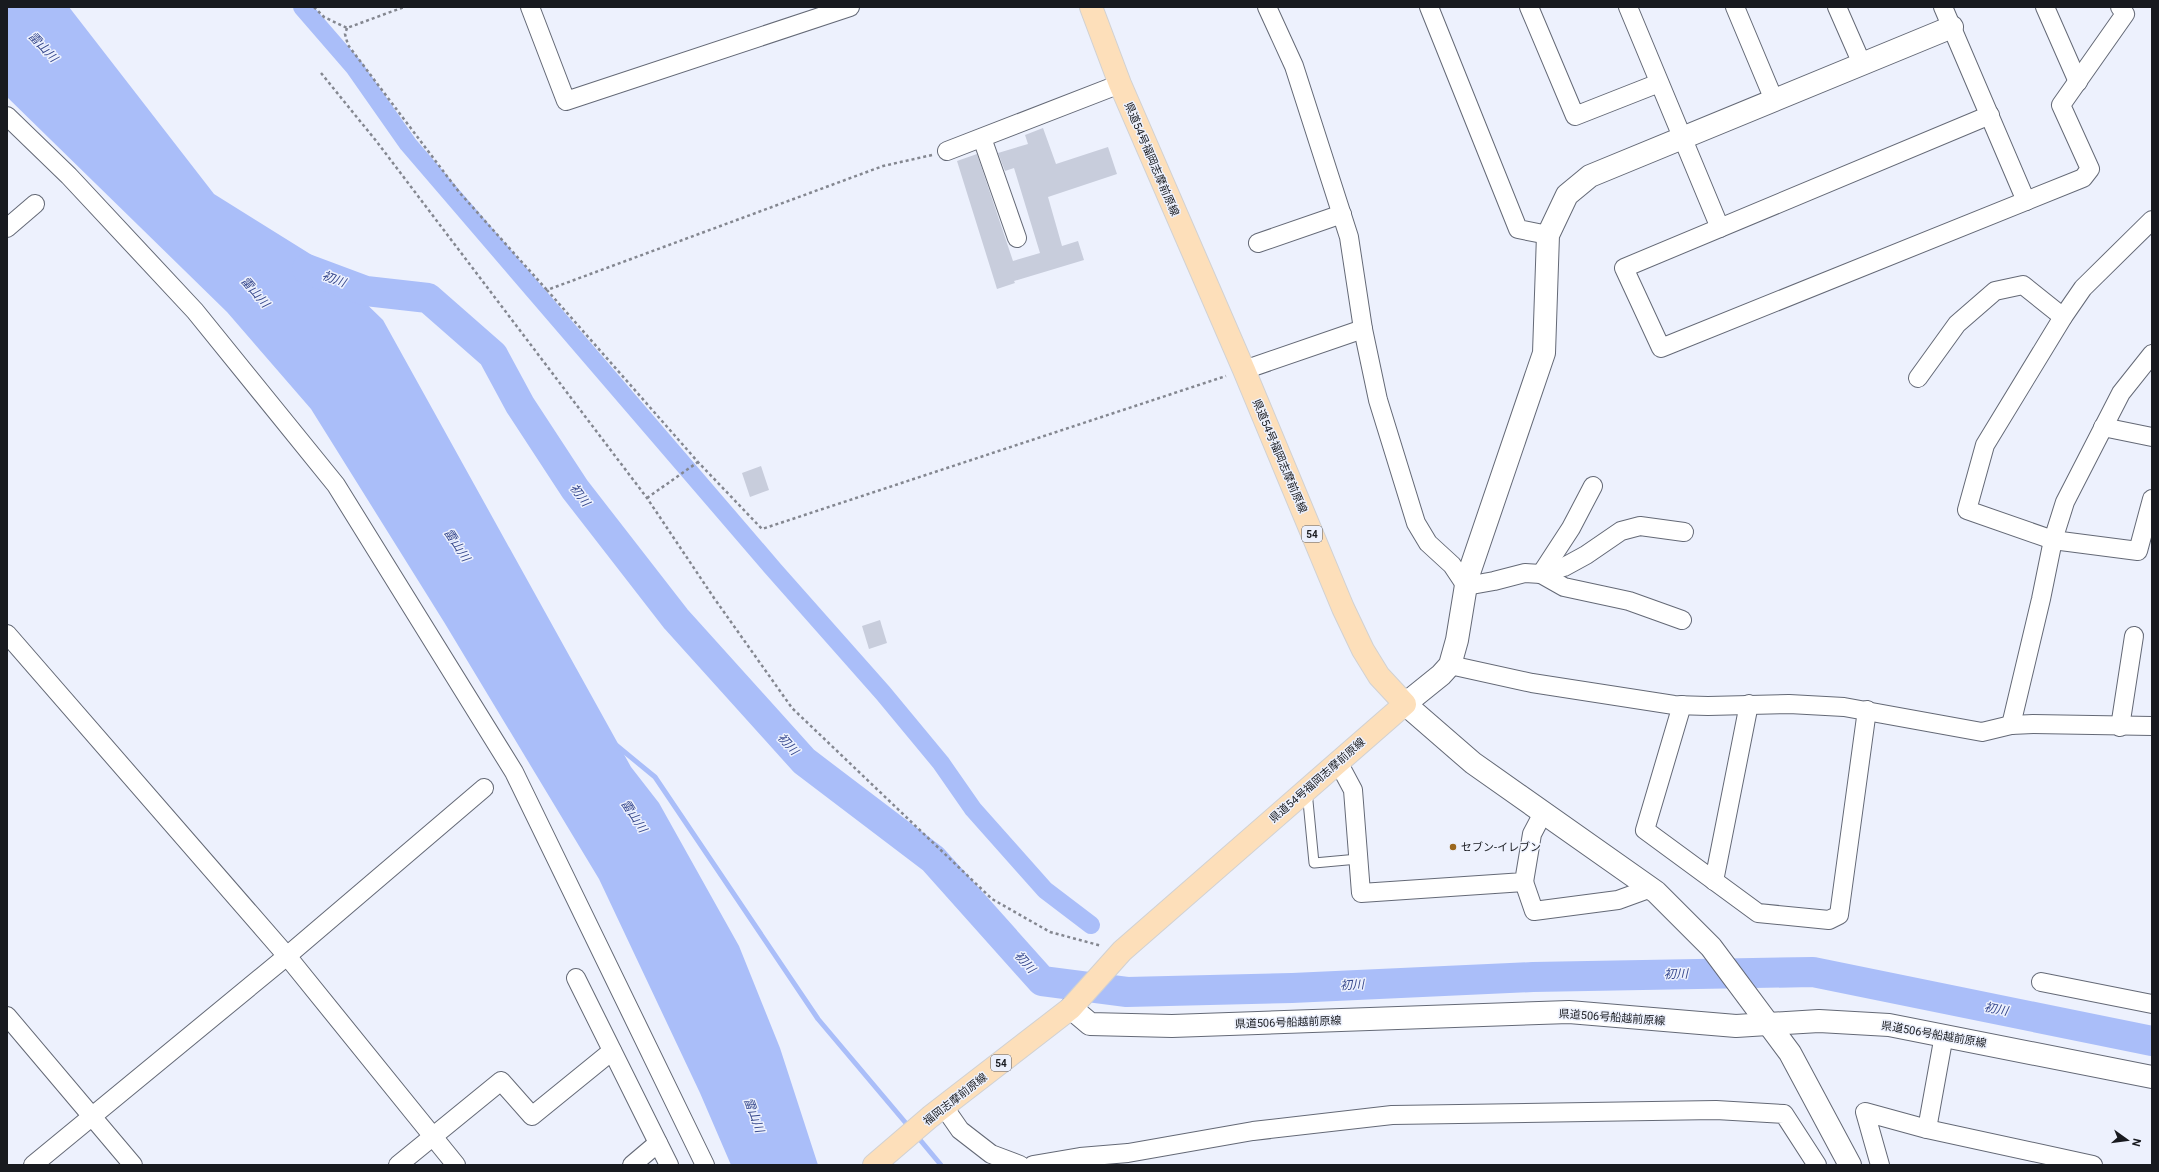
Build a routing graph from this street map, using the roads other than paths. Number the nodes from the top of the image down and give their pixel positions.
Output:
1 (530, 7) edge
2 (850, 7) edge
3 (1091, 7) edge
4 (1267, 7) edge
5 (1429, 7) edge
6 (1529, 7) edge
7 (1628, 7) edge
8 (1735, 7) edge
9 (1837, 7) edge
10 (1943, 7) edge
11 (2045, 7) edge
12 (2120, 7) edge
13 (1952, 27) junction
14 (1862, 64) junction
15 (2078, 82) junction
16 (1659, 83) junction
17 (1120, 84) junction
18 (1774, 100) junction
19 (1990, 115) junction
20 (7, 116) edge
21 (982, 138) junction
22 (1682, 138) junction
23 (947, 151) road end
24 (2026, 200) junction
25 (35, 204) dead end
26 (1342, 214) junction
27 (7, 228) edge
28 (1720, 228) junction
29 (2149, 230) edge
30 (1548, 236) junction
31 (1017, 238) dead end
32 (1258, 243) dead end
33 (2063, 317) junction
34 (1363, 329) junction
35 (2152, 354) edge
36 (1244, 370) junction
37 (1918, 378) dead end
38 (2103, 428) junction
39 (2152, 437) edge
40 (1593, 486) dead end
41 (2152, 499) edge
42 (1684, 532) dead end
43 (2053, 540) junction
44 (1540, 574) junction
45 (1466, 586) junction
46 (1682, 620) dead end
47 (7, 634) edge
48 (2134, 636) dead end
49 (1450, 665) junction
50 (1405, 704) junction
51 (1749, 704) junction
52 (1682, 705) junction
53 (1868, 710) junction
54 (2011, 725) junction
55 (2152, 726) edge
56 (2120, 727) junction
57 (1338, 762) junction
58 (484, 788) dead end
59 (1307, 790) junction
60 (1543, 813) junction
61 (1358, 859) junction
62 (1714, 881) junction
63 (1524, 882) junction
64 (1653, 890) junction
65 (1122, 951) joint
66 (287, 956) junction
67 (576, 978) dead end
68 (2041, 982) dead end
69 (2152, 1004) edge
70 (1072, 1008) junction
71 (7, 1016) edge
72 (1768, 1024) junction
73 (1944, 1035) junction
74 (612, 1051) junction
75 (2152, 1077) edge
76 (937, 1112) junction
77 (93, 1116) junction
78 (1927, 1129) junction
79 (434, 1138) junction
80 (658, 1143) junction
81 (33, 1165) edge
82 (133, 1165) edge
83 (398, 1165) edge
84 (456, 1165) edge
85 (632, 1165) edge
86 (669, 1165) edge
87 (705, 1165) edge
88 (874, 1165) edge
89 (1020, 1165) edge
90 (1034, 1165) edge
91 (1817, 1165) edge
92 (1850, 1165) edge
93 (1880, 1165) edge
94 (2093, 1165) edge

1 - 2 street
3 - 17 main road, 県道54号福岡志摩前原線 / 54
4 - 26 street
5 - 30 street
6 - 16 street
7 - 16 street
8 - 18 street
9 - 14 street
10 - 13 street
11 - 15 street
12 - 15 street
13 - 14 street
13 - 19 street
14 - 18 street
15 - 24 street
16 - 22 street
17 - 21 street
17 - 36 main road, 県道54号福岡志摩前原線 / 54
18 - 22 street
19 - 24 street
19 - 28 street
20 - 87 street
21 - 23 street
21 - 31 street
22 - 28 street
22 - 30 street
24 - 28 street
25 - 27 street
26 - 32 street
26 - 34 street
29 - 33 street
30 - 45 street
33 - 37 street
33 - 43 street
34 - 36 street
34 - 45 street
35 - 38 street
36 - 50 main road, 県道54号福岡志摩前原線 / 54
38 - 39 street
38 - 43 street
40 - 44 street
41 - 43 street
42 - 44 street
43 - 54 street
44 - 45 street
44 - 46 street
45 - 49 street
47 - 66 street
48 - 56 street
49 - 50 street
49 - 52 street
50 - 57 main road, 県道54号福岡志摩前原線 / 54
50 - 60 street
51 - 52 street
51 - 53 street
51 - 62 street
52 - 62 street
53 - 54 street
53 - 62 street
54 - 56 street
55 - 56 street
57 - 59 main road, 県道54号福岡志摩前原線 / 54
57 - 61 street
58 - 66 street
59 - 61 lane
59 - 65 main road, 県道54号福岡志摩前原線 / 54
60 - 63 street
60 - 64 street
61 - 63 street
63 - 64 street
64 - 72 street
65 - 70 main road, 福岡志摩前原線 / 54
66 - 77 street
66 - 79 street
67 - 74 street
68 - 69 street
70 - 72 street, 県道506号船越前原線
70 - 76 main road, 福岡志摩前原線 / 54
71 - 77 street
72 - 73 street, 県道506号船越前原線
72 - 92 street
73 - 75 street, 県道506号船越前原線
73 - 78 street
74 - 79 street
74 - 80 street
76 - 88 main road, 福岡志摩前原線 / 54
76 - 89 street
77 - 81 street
77 - 82 street
78 - 93 street
78 - 94 street
79 - 83 street
79 - 84 street
80 - 85 street
80 - 86 street
90 - 91 street

